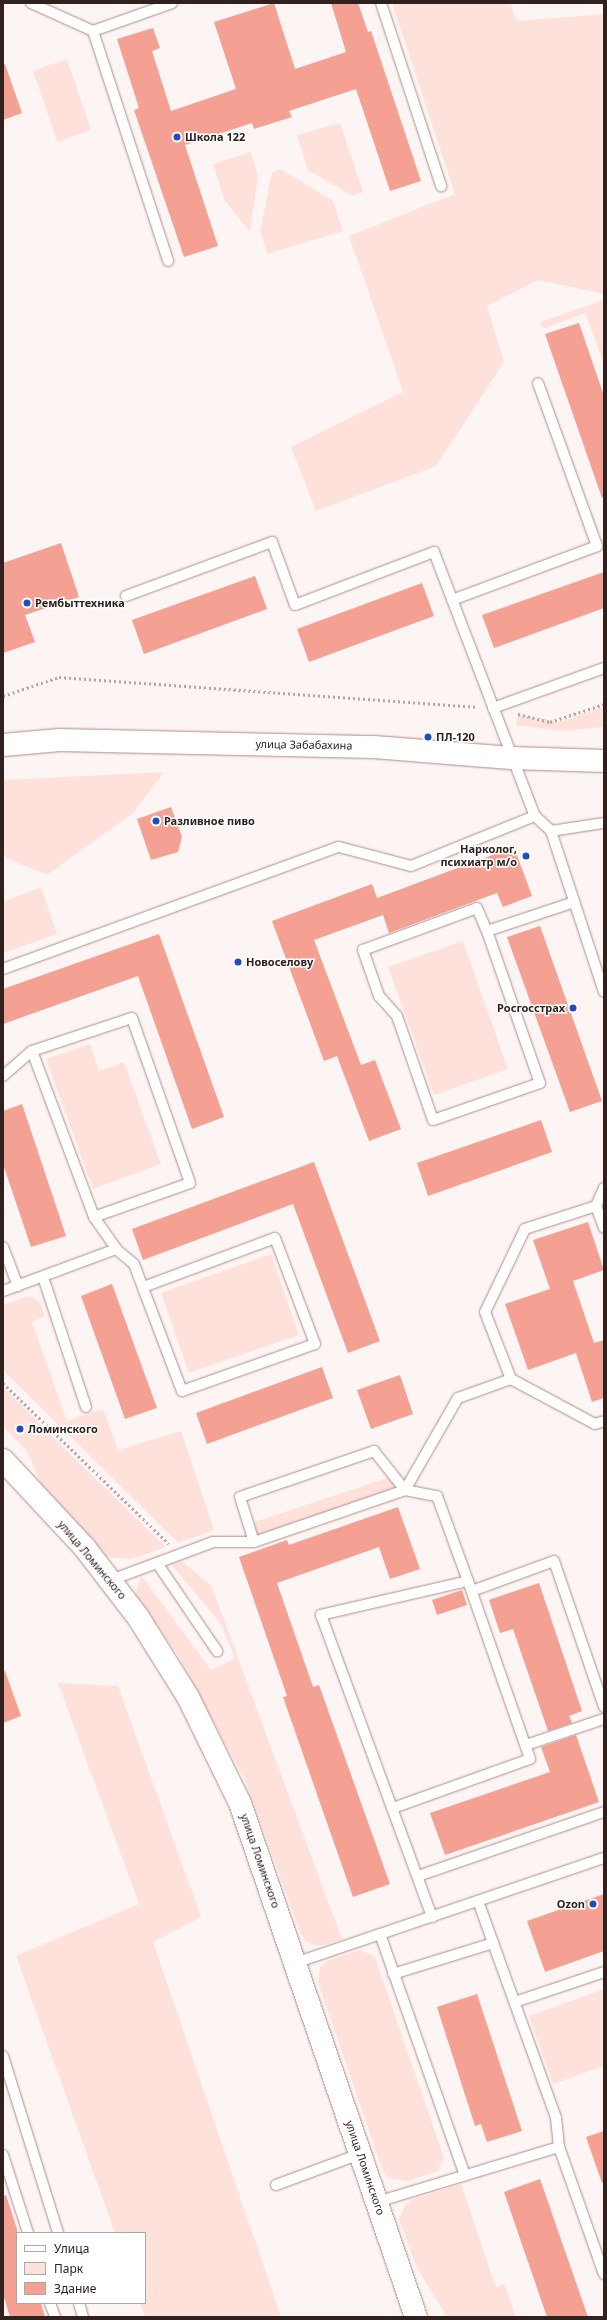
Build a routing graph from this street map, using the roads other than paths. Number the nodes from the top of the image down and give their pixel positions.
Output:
1 (31, 3) edge
2 (172, 3) edge
3 (381, 3) edge
4 (92, 32) junction
5 (441, 186) dead end
6 (168, 261) dead end
7 (538, 383) dead end
8 (126, 596) dead end
9 (452, 600) junction
10 (604, 668) edge
11 (493, 708) junction
12 (3, 746) edge
13 (512, 758) junction
14 (604, 761) edge
15 (535, 816) junction
16 (604, 823) edge
17 (551, 831) junction
18 (574, 902) junction
19 (486, 931) junction
20 (3, 969) edge
21 (604, 992) edge
22 (32, 1050) junction
23 (3, 1076) edge
24 (604, 1188) edge
25 (596, 1206) junction
26 (94, 1217) junction
27 (604, 1228) edge
28 (3, 1247) edge
29 (116, 1249) junction
30 (43, 1277) junction
31 (18, 1286) junction
32 (143, 1287) junction
33 (3, 1291) edge
34 (510, 1379) junction
35 (86, 1407) dead end
36 (604, 1421) edge
37 (3, 1460) edge
38 (405, 1490) junction
39 (254, 1542) junction
40 (157, 1563) junction
41 (112, 1580) junction
42 (468, 1581) junction
43 (472, 1591) junction
44 (217, 1651) dead end
45 (604, 1707) edge
46 (604, 1719) edge
47 (526, 1745) junction
48 (393, 1808) junction
49 (604, 1812) edge
50 (604, 1858) edge
51 (418, 1876) junction
52 (478, 1901) junction
53 (432, 1917) junction
54 (380, 1934) junction
55 (493, 1943) junction
56 (295, 1963) junction
57 (604, 1972) edge
58 (393, 1974) junction
59 (515, 2002) junction
60 (3, 2056) edge
61 (559, 2147) junction
62 (360, 2154) junction
63 (3, 2156) edge
64 (465, 2176) junction
65 (276, 2185) dead end
66 (377, 2202) junction
67 (28, 2232) edge
68 (58, 2232) edge
69 (604, 2274) edge
70 (50, 2304) edge
71 (79, 2304) edge
72 (54, 2317) edge
73 (83, 2317) edge
74 (416, 2317) edge

1 - 4 lane
2 - 4 lane
3 - 5 lane
4 - 6 lane
7 - 9 lane
8 - 9 lane
9 - 11 lane
10 - 11 lane
11 - 13 lane
12 - 13 street, улица Забабахина
13 - 14 street, улица Забабахина
13 - 15 lane
15 - 17 lane
15 - 20 lane
16 - 17 lane
17 - 18 lane
18 - 19 lane
18 - 21 lane
19 - 19 lane
22 - 23 lane
22 - 26 lane
22 - 26 lane
24 - 25 lane
25 - 27 lane
25 - 34 lane
26 - 29 lane
28 - 31 lane
29 - 30 lane
29 - 32 lane
30 - 31 lane
30 - 35 lane
31 - 33 lane
32 - 32 lane
34 - 36 lane
34 - 38 lane
37 - 41 street, улица Ломинского
38 - 39 lane
38 - 39 lane
38 - 42 lane
39 - 40 lane
40 - 41 lane
40 - 44 lane
41 - 56 street, улица Ломинского
42 - 43 lane
42 - 48 lane
43 - 45 lane
43 - 47 lane
46 - 47 lane
47 - 48 lane
48 - 51 lane
49 - 51 lane
50 - 52 lane
51 - 53 lane
52 - 53 lane
52 - 55 lane
53 - 54 lane
54 - 56 lane
54 - 58 lane
55 - 58 lane
55 - 59 lane
56 - 62 street, улица Ломинского
57 - 59 lane
58 - 64 lane
59 - 61 lane
60 - 68 lane
61 - 64 lane
61 - 69 lane
62 - 65 lane
62 - 66 street, улица Ломинского
63 - 67 lane
64 - 66 lane
66 - 74 street, улица Ломинского
70 - 72 lane
71 - 73 lane

